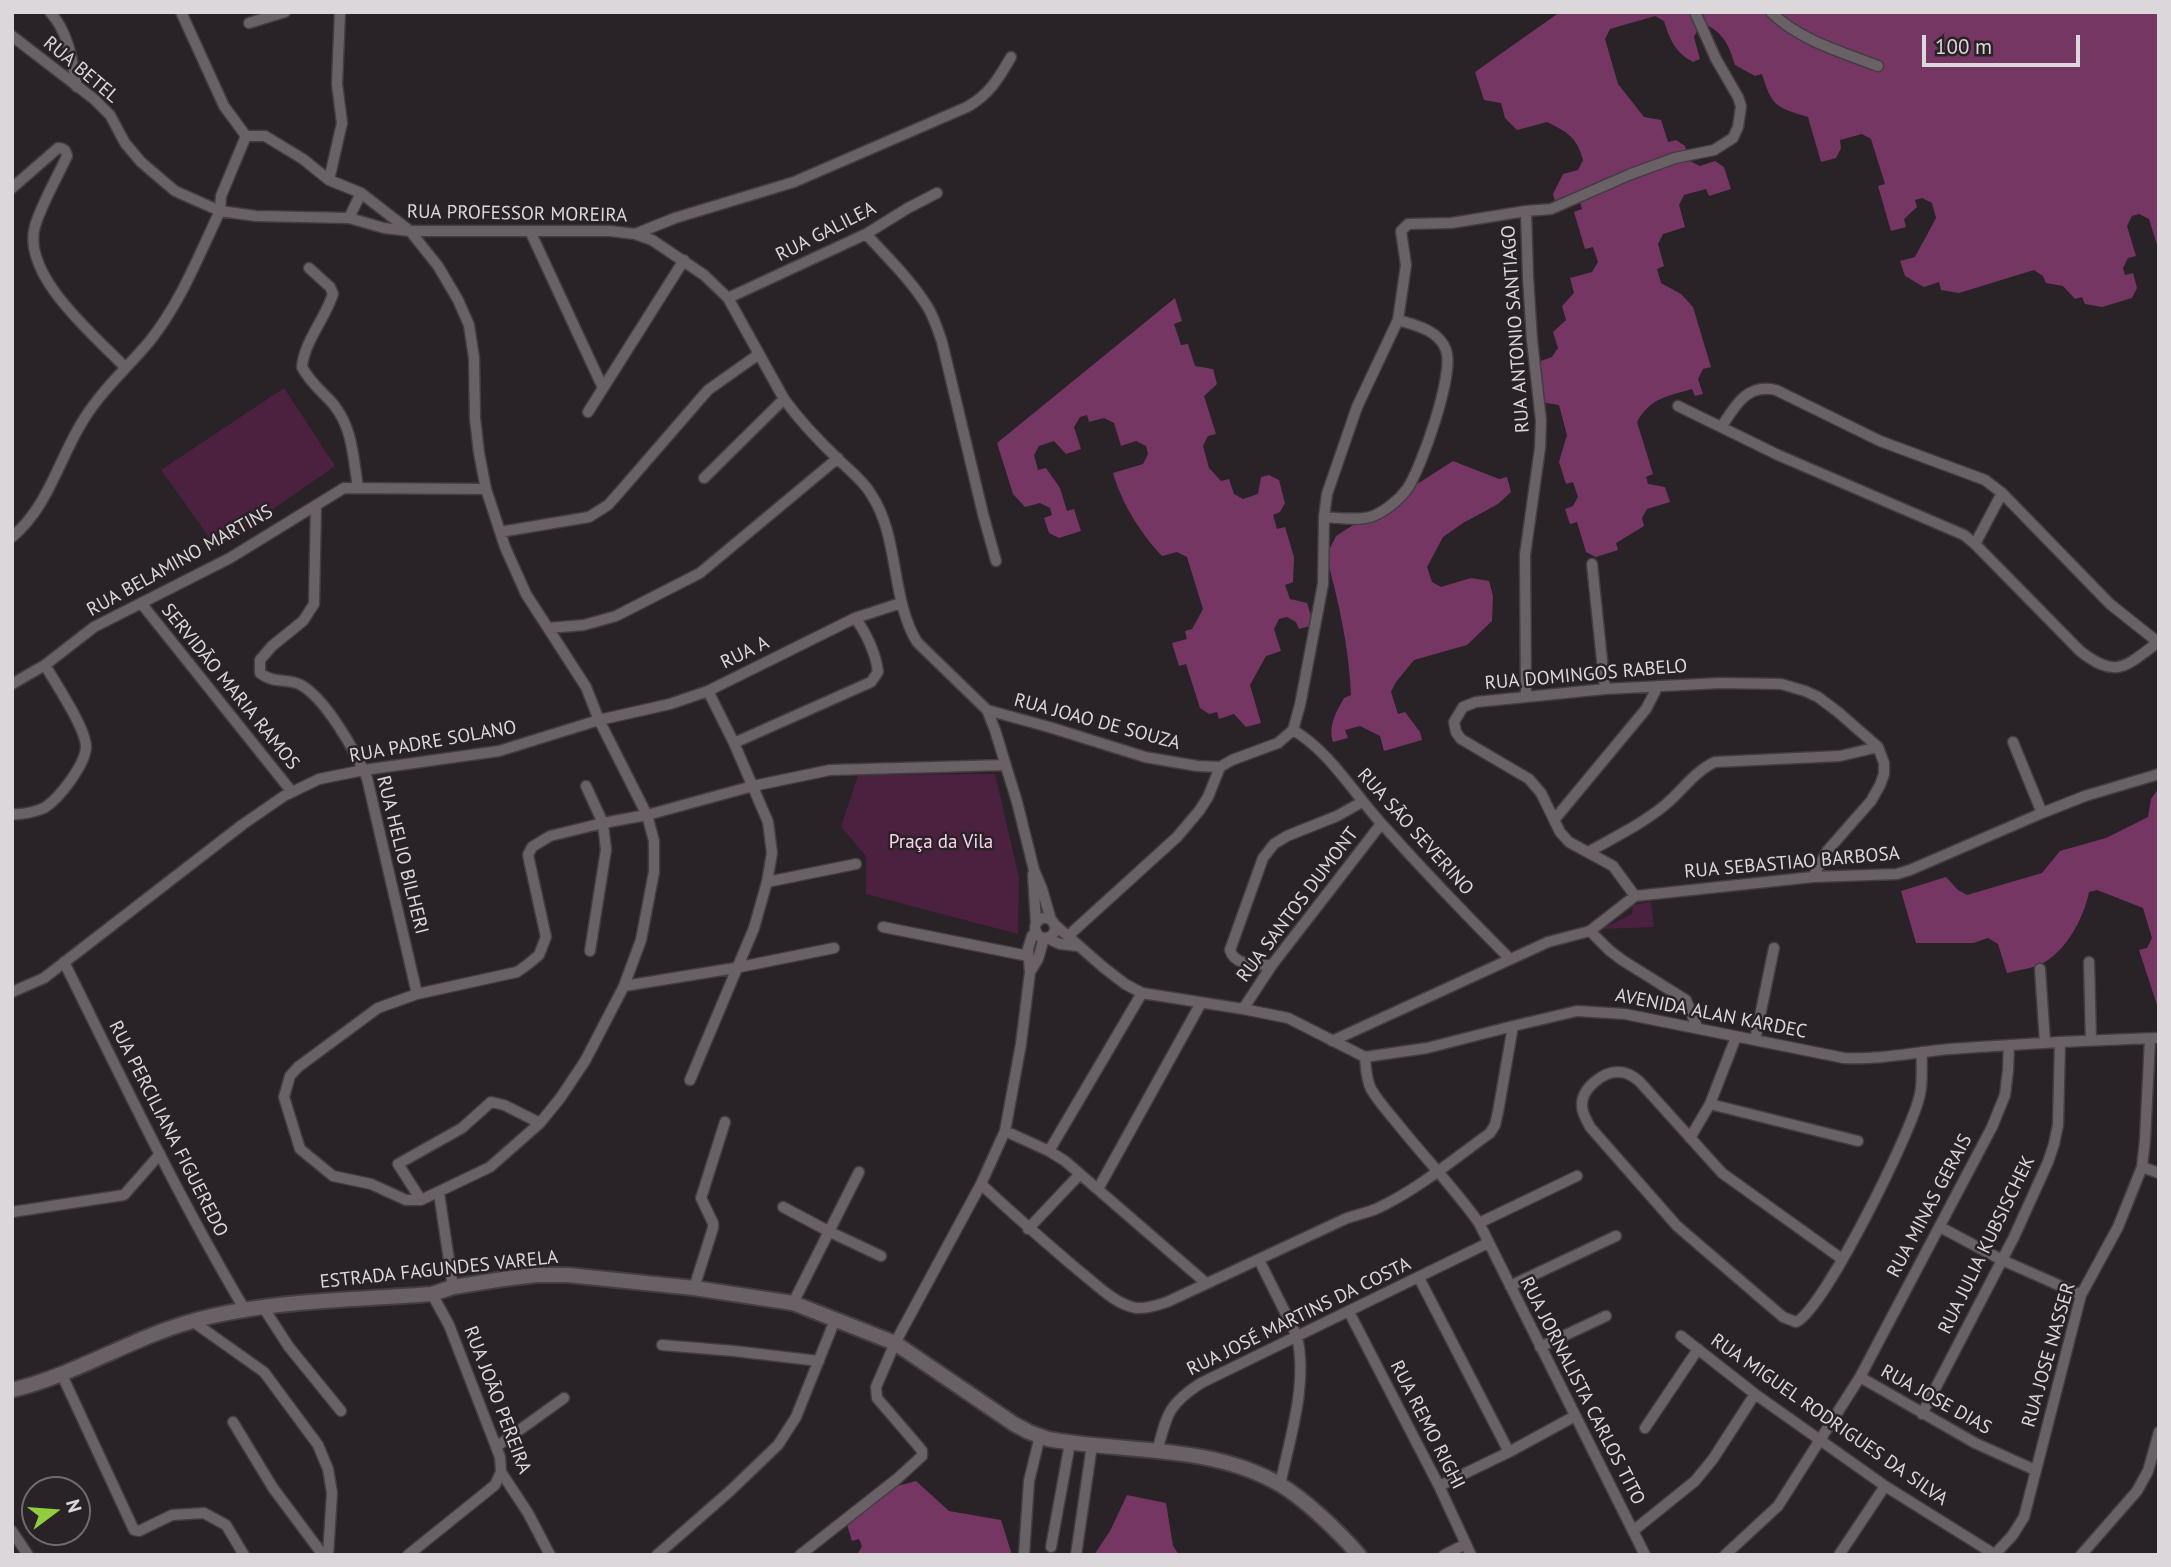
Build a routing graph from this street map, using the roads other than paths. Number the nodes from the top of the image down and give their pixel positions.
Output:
1 (50, 12) edge
2 (181, 12) edge
3 (285, 12) edge
4 (340, 12) edge
5 (1695, 12) edge
6 (1771, 12) edge
7 (249, 23) dead end
8 (12, 36) edge
9 (1011, 57) dead end
10 (1878, 66) dead end
11 (77, 87) junction
12 (246, 136) junction
13 (329, 180) junction
14 (12, 188) edge
15 (937, 193) dead end
16 (361, 194) junction
17 (220, 211) junction
18 (1526, 211) junction
19 (349, 218) junction
20 (410, 231) junction
21 (530, 231) junction
22 (635, 234) junction
23 (866, 234) junction
24 (684, 260) junction
25 (309, 268) dead end
26 (728, 298) junction
27 (1398, 320) junction
28 (759, 354) junction
29 (125, 367) junction
30 (603, 388) junction
31 (784, 399) junction
32 (1678, 407) dead end
33 (588, 412) dead end
34 (1721, 426) junction
35 (838, 458) junction
36 (704, 478) dead end
37 (358, 487) junction
38 (486, 489) junction
39 (2002, 493) junction
40 (316, 506) junction
41 (1324, 517) junction
42 (500, 532) junction
43 (12, 537) edge
44 (1975, 544) junction
45 (996, 561) dead end
46 (1592, 564) dead end
47 (141, 603) junction
48 (901, 603) junction
49 (855, 618) junction
50 (549, 628) junction
51 (2158, 643) edge
52 (45, 665) junction
53 (12, 684) edge
54 (1658, 686) junction
55 (1605, 689) junction
56 (708, 691) junction
57 (1526, 696) junction
58 (987, 710) junction
59 (599, 720) junction
60 (1293, 730) junction
61 (2013, 742) dead end
62 (734, 743) junction
63 (1880, 751) junction
64 (1005, 765) junction
65 (1220, 767) junction
66 (364, 770) junction
67 (2159, 774) edge
68 (586, 786) dead end
69 (753, 786) junction
70 (292, 792) junction
71 (1362, 802) junction
72 (2042, 813) junction
73 (12, 814) edge
74 (647, 815) junction
75 (1554, 820) junction
76 (603, 822) junction
77 (1381, 824) junction
78 (1590, 851) junction
79 (856, 864) dead end
80 (1034, 870) junction
81 (1813, 877) junction
82 (767, 882) junction
83 (1634, 896) junction
84 (1053, 922) junction
85 (883, 927) dead end
86 (1590, 931) junction
87 (1041, 933) junction
88 (1068, 936) junction
89 (1078, 946) junction
90 (1774, 947) dead end
91 (834, 948) dead end
92 (590, 951) dead end
93 (1028, 956) junction
94 (1510, 959) junction
95 (64, 962) junction
96 (2089, 962) dead end
97 (1272, 965) junction
98 (735, 968) junction
99 (2040, 970) dead end
100 (1030, 972) junction
101 (624, 986) junction
102 (13, 991) edge
103 (1142, 993) junction
104 (418, 994) junction
105 (1201, 1003) junction
106 (1243, 1009) junction
107 (1513, 1026) junction
108 (1697, 1027) junction
109 (1736, 1037) junction
110 (2155, 1039) edge
111 (1755, 1040) junction
112 (2091, 1040) junction
113 (1332, 1041) junction
114 (2045, 1042) junction
115 (2060, 1042) junction
116 (2009, 1045) junction
117 (1922, 1052) junction
118 (1365, 1057) junction
119 (690, 1080) dead end
120 (1710, 1104) junction
121 (725, 1122) dead end
122 (540, 1123) junction
123 (1005, 1131) junction
124 (1690, 1138) junction
125 (1858, 1142) dead end
126 (1049, 1151) junction
127 (160, 1154) junction
128 (2142, 1167) junction
129 (1437, 1171) junction
130 (859, 1172) dead end
131 (2159, 1172) edge
132 (1080, 1174) junction
133 (1577, 1176) dead end
134 (981, 1184) junction
135 (1098, 1189) junction
136 (439, 1193) junction
137 (421, 1200) junction
138 (783, 1207) dead end
139 (12, 1212) edge
140 (1479, 1223) junction
141 (1940, 1227) junction
142 (1028, 1229) junction
143 (830, 1232) junction
144 (1616, 1236) dead end
145 (1488, 1243) junction
146 (881, 1256) dead end
147 (1842, 1259) junction
148 (1259, 1260) junction
149 (2001, 1260) junction
150 (1419, 1278) junction
151 (1206, 1283) junction
152 (1510, 1286) junction
153 (453, 1287) junction
154 (694, 1288) junction
155 (432, 1294) junction
156 (2081, 1294) junction
157 (793, 1303) junction
158 (263, 1307) junction
159 (245, 1310) junction
160 (1349, 1312) junction
161 (1606, 1316) dead end
162 (835, 1320) junction
163 (192, 1321) junction
164 (1297, 1336) junction
165 (1681, 1336) dead end
166 (895, 1343) junction
167 (662, 1345) dead end
168 (1541, 1347) junction
169 (1698, 1349) junction
170 (819, 1362) junction
171 (61, 1373) junction
172 (1860, 1377) junction
173 (12, 1390) edge
174 (1755, 1394) junction
175 (564, 1398) dead end
176 (341, 1411) dead end
177 (1922, 1414) junction
178 (1575, 1416) junction
179 (233, 1422) dead end
180 (1645, 1428) dead end
181 (2159, 1432) edge
182 (1040, 1436) junction
183 (1821, 1439) junction
184 (1070, 1443) junction
185 (1092, 1446) junction
186 (496, 1447) junction
187 (1157, 1452) junction
188 (1509, 1452) junction
189 (2035, 1470) junction
190 (501, 1472) junction
191 (1280, 1485) junction
192 (1438, 1486) junction
193 (1885, 1486) junction
194 (12, 1531) edge
195 (1633, 1531) junction
196 (1466, 1544) junction
197 (1051, 1548) dead end
198 (323, 1554) edge
199 (409, 1554) edge
200 (1994, 1554) edge
201 (28, 1555) edge
202 (244, 1555) edge
203 (551, 1555) edge
204 (657, 1555) edge
205 (800, 1555) edge
206 (1024, 1555) edge
207 (1076, 1555) edge
208 (1359, 1555) edge
209 (1444, 1555) edge
210 (1471, 1555) edge
211 (1645, 1555) edge
212 (1725, 1555) edge
213 (1839, 1555) edge
214 (2081, 1555) edge

1 - 11 street
2 - 12 street
3 - 7 street
4 - 13 street
5 - 18 street
6 - 10 street
8 - 11 street, RUA BETEL
9 - 22 street
11 - 17 street, RUA BETEL
12 - 13 street
12 - 17 street
13 - 16 street
14 - 29 street
15 - 23 street, RUA GALILEA
16 - 19 street
16 - 20 street
17 - 19 street, RUA PROFESSOR MOREIRA
17 - 29 street
18 - 27 street
18 - 57 street, RUA ANTONIO SANTIAGO
19 - 20 street, RUA PROFESSOR MOREIRA
20 - 21 street, RUA PROFESSOR MOREIRA
20 - 38 street
21 - 22 street, RUA PROFESSOR MOREIRA
21 - 30 street
22 - 24 street, RUA PROFESSOR MOREIRA
23 - 26 street, RUA GALILEA
23 - 45 street
24 - 26 street, RUA PROFESSOR MOREIRA
24 - 30 street
25 - 37 street
26 - 28 street, RUA PROFESSOR MOREIRA
27 - 41 street
27 - 41 street
28 - 31 street, RUA PROFESSOR MOREIRA
28 - 42 street
29 - 43 street
30 - 33 street
31 - 35 street, RUA PROFESSOR MOREIRA
31 - 36 street
32 - 34 street
34 - 39 street
34 - 44 street
35 - 48 street, RUA PROFESSOR MOREIRA
35 - 50 street
37 - 38 street, RUA BELAMINO MARTINS
37 - 40 street, RUA BELAMINO MARTINS
38 - 42 street
39 - 44 street
39 - 51 street
40 - 47 street, RUA BELAMINO MARTINS
40 - 66 street, RUA HELIO BILHERI
41 - 60 street
42 - 50 street
44 - 51 street
46 - 55 street
47 - 52 street, RUA BELAMINO MARTINS
47 - 70 street, SERVIDÃO MARIA RAMOS
48 - 49 street, RUA A
48 - 58 street, RUA PROFESSOR MOREIRA
49 - 56 street, RUA A
49 - 62 street
50 - 59 street
52 - 53 street, RUA BELAMINO MARTINS
52 - 73 street
54 - 55 street, RUA DOMINGOS RABELO
54 - 63 street, RUA DOMINGOS RABELO
54 - 75 street
55 - 57 street, RUA DOMINGOS RABELO
56 - 59 street, RUA A
56 - 62 street
57 - 75 street, RUA DOMINGOS RABELO
58 - 64 street, RUA PROFESSOR MOREIRA
58 - 65 street, RUA JOAO DE SOUZA
59 - 66 street, RUA PADRE SOLANO
59 - 74 street
60 - 65 street, RUA JOAO DE SOUZA
60 - 71 street, RUA SÃO SEVERINO
61 - 72 street
62 - 69 street
63 - 78 street
63 - 81 street
64 - 69 street
64 - 80 street, RUA PROFESSOR MOREIRA
65 - 88 street
66 - 70 street, RUA PADRE SOLANO
66 - 104 street, RUA HELIO BILHERI
67 - 72 street, RUA SEBASTIAO BARBOSA
68 - 76 street
69 - 74 street
69 - 82 street
70 - 95 street, RUA PADRE SOLANO
71 - 77 street, RUA SÃO SEVERINO
71 - 97 street
72 - 81 street, RUA SEBASTIAO BARBOSA
74 - 76 street
74 - 101 street
75 - 78 street, RUA DOMINGOS RABELO
76 - 92 street
76 - 104 street
77 - 94 street, RUA SÃO SEVERINO
77 - 97 street, RUA SANTOS DUMONT
78 - 83 street, RUA DOMINGOS RABELO
79 - 82 street
80 - 84 street, RUA PROFESSOR MOREIRA
80 - 87 street, RUA PROFESSOR MOREIRA
81 - 83 street, RUA SEBASTIAO BARBOSA
82 - 98 street
83 - 86 street
84 - 87 street
84 - 87 street
84 - 88 street
85 - 93 street
86 - 94 street
86 - 108 street
87 - 89 street
87 - 93 street
87 - 100 street
88 - 89 street
89 - 103 street
90 - 111 street
91 - 98 street
93 - 100 street
94 - 113 street
95 - 102 street, RUA PADRE SOLANO
95 - 127 street, RUA PERCILIANA FIGUEREDO
96 - 112 street
97 - 106 street, RUA SANTOS DUMONT
98 - 101 street
98 - 119 street
99 - 114 street
100 - 123 street
101 - 122 street
103 - 105 street
103 - 126 street
104 - 137 street
105 - 106 street
105 - 135 street
106 - 113 street
107 - 108 street, AVENIDA ALAN KARDEC
107 - 118 street, AVENIDA ALAN KARDEC
107 - 129 street
108 - 109 street, AVENIDA ALAN KARDEC
109 - 111 street, AVENIDA ALAN KARDEC
109 - 120 street
110 - 112 street, AVENIDA ALAN KARDEC
110 - 128 street, RUA JOSE NASSER
111 - 117 street, AVENIDA ALAN KARDEC
112 - 115 street, AVENIDA ALAN KARDEC
113 - 118 street
114 - 115 street, AVENIDA ALAN KARDEC
114 - 116 street, AVENIDA ALAN KARDEC
115 - 149 street, RUA JULIA KUBSISCHEK
116 - 117 street, AVENIDA ALAN KARDEC
116 - 141 street, RUA MINAS GERAIS
117 - 147 street
118 - 129 street, RUA JORNALISTA CARLOS TITO
120 - 124 street
120 - 125 street
121 - 154 street
122 - 136 street
122 - 137 street
123 - 126 street
123 - 134 street
124 - 147 street
124 - 147 street
126 - 132 street
127 - 139 street
127 - 159 street, RUA PERCILIANA FIGUEREDO
128 - 131 street
128 - 156 street, RUA JOSE NASSER
129 - 140 street, RUA JORNALISTA CARLOS TITO
129 - 148 street
130 - 143 street
132 - 135 street
132 - 142 street
133 - 140 street
134 - 142 street
134 - 166 street
135 - 151 street
136 - 137 street
136 - 153 street
138 - 143 street
140 - 145 street, RUA JORNALISTA CARLOS TITO
141 - 149 street
141 - 172 street, RUA MINAS GERAIS
142 - 151 street
143 - 146 street
143 - 157 street
144 - 152 street
145 - 150 street, RUA JOSÉ MARTINS DA COSTA
145 - 152 street, RUA JORNALISTA CARLOS TITO
148 - 151 street
148 - 164 street
149 - 156 street
149 - 177 street, RUA JULIA KUBSISCHEK
150 - 160 street, RUA JOSÉ MARTINS DA COSTA
150 - 188 street
152 - 168 street, RUA JORNALISTA CARLOS TITO
153 - 154 street, ESTRADA FAGUNDES VARELA
153 - 155 street, ESTRADA FAGUNDES VARELA
154 - 157 street, ESTRADA FAGUNDES VARELA
155 - 158 street, ESTRADA FAGUNDES VARELA
155 - 186 street, RUA JOÃO PEREIRA
156 - 189 street, RUA JOSE NASSER
157 - 162 street, ESTRADA FAGUNDES VARELA
158 - 159 street, ESTRADA FAGUNDES VARELA
158 - 176 street
159 - 163 street, ESTRADA FAGUNDES VARELA
160 - 164 street, RUA JOSÉ MARTINS DA COSTA
160 - 192 street, RUA REMO RIGHI
161 - 168 street
162 - 166 street, ESTRADA FAGUNDES VARELA
162 - 170 street
163 - 171 street, ESTRADA FAGUNDES VARELA
163 - 198 street
164 - 187 street, RUA JOSÉ MARTINS DA COSTA
164 - 191 street
165 - 169 street, RUA MIGUEL RODRIGUES DA SILVA
166 - 182 street, ESTRADA FAGUNDES VARELA
166 - 205 street
167 - 170 street
168 - 178 street, RUA JORNALISTA CARLOS TITO
169 - 174 street, RUA MIGUEL RODRIGUES DA SILVA
169 - 180 street
170 - 204 street
171 - 173 street, ESTRADA FAGUNDES VARELA
171 - 202 street
172 - 177 street, RUA JOSE DIAS
172 - 183 street, RUA MINAS GERAIS
174 - 183 street, RUA MIGUEL RODRIGUES DA SILVA
174 - 195 street
175 - 186 street
177 - 189 street, RUA JOSE DIAS
178 - 188 street
178 - 195 street, RUA JORNALISTA CARLOS TITO
179 - 198 street
181 - 214 street
182 - 184 street, ESTRADA FAGUNDES VARELA
182 - 206 street
183 - 193 street, RUA MIGUEL RODRIGUES DA SILVA
183 - 212 street, RUA MINAS GERAIS
184 - 185 street, ESTRADA FAGUNDES VARELA
184 - 197 street
185 - 187 street, ESTRADA FAGUNDES VARELA
185 - 207 street
186 - 190 street, RUA JOÃO PEREIRA
187 - 191 street, ESTRADA FAGUNDES VARELA
188 - 192 street
189 - 200 street, RUA JOSE NASSER
190 - 199 street
190 - 203 street, RUA JOÃO PEREIRA
191 - 208 street, ESTRADA FAGUNDES VARELA
192 - 196 street, RUA REMO RIGHI
193 - 200 street, RUA MIGUEL RODRIGUES DA SILVA
193 - 213 street
194 - 201 street
195 - 211 street, RUA JORNALISTA CARLOS TITO
196 - 209 street
196 - 210 street, RUA REMO RIGHI

